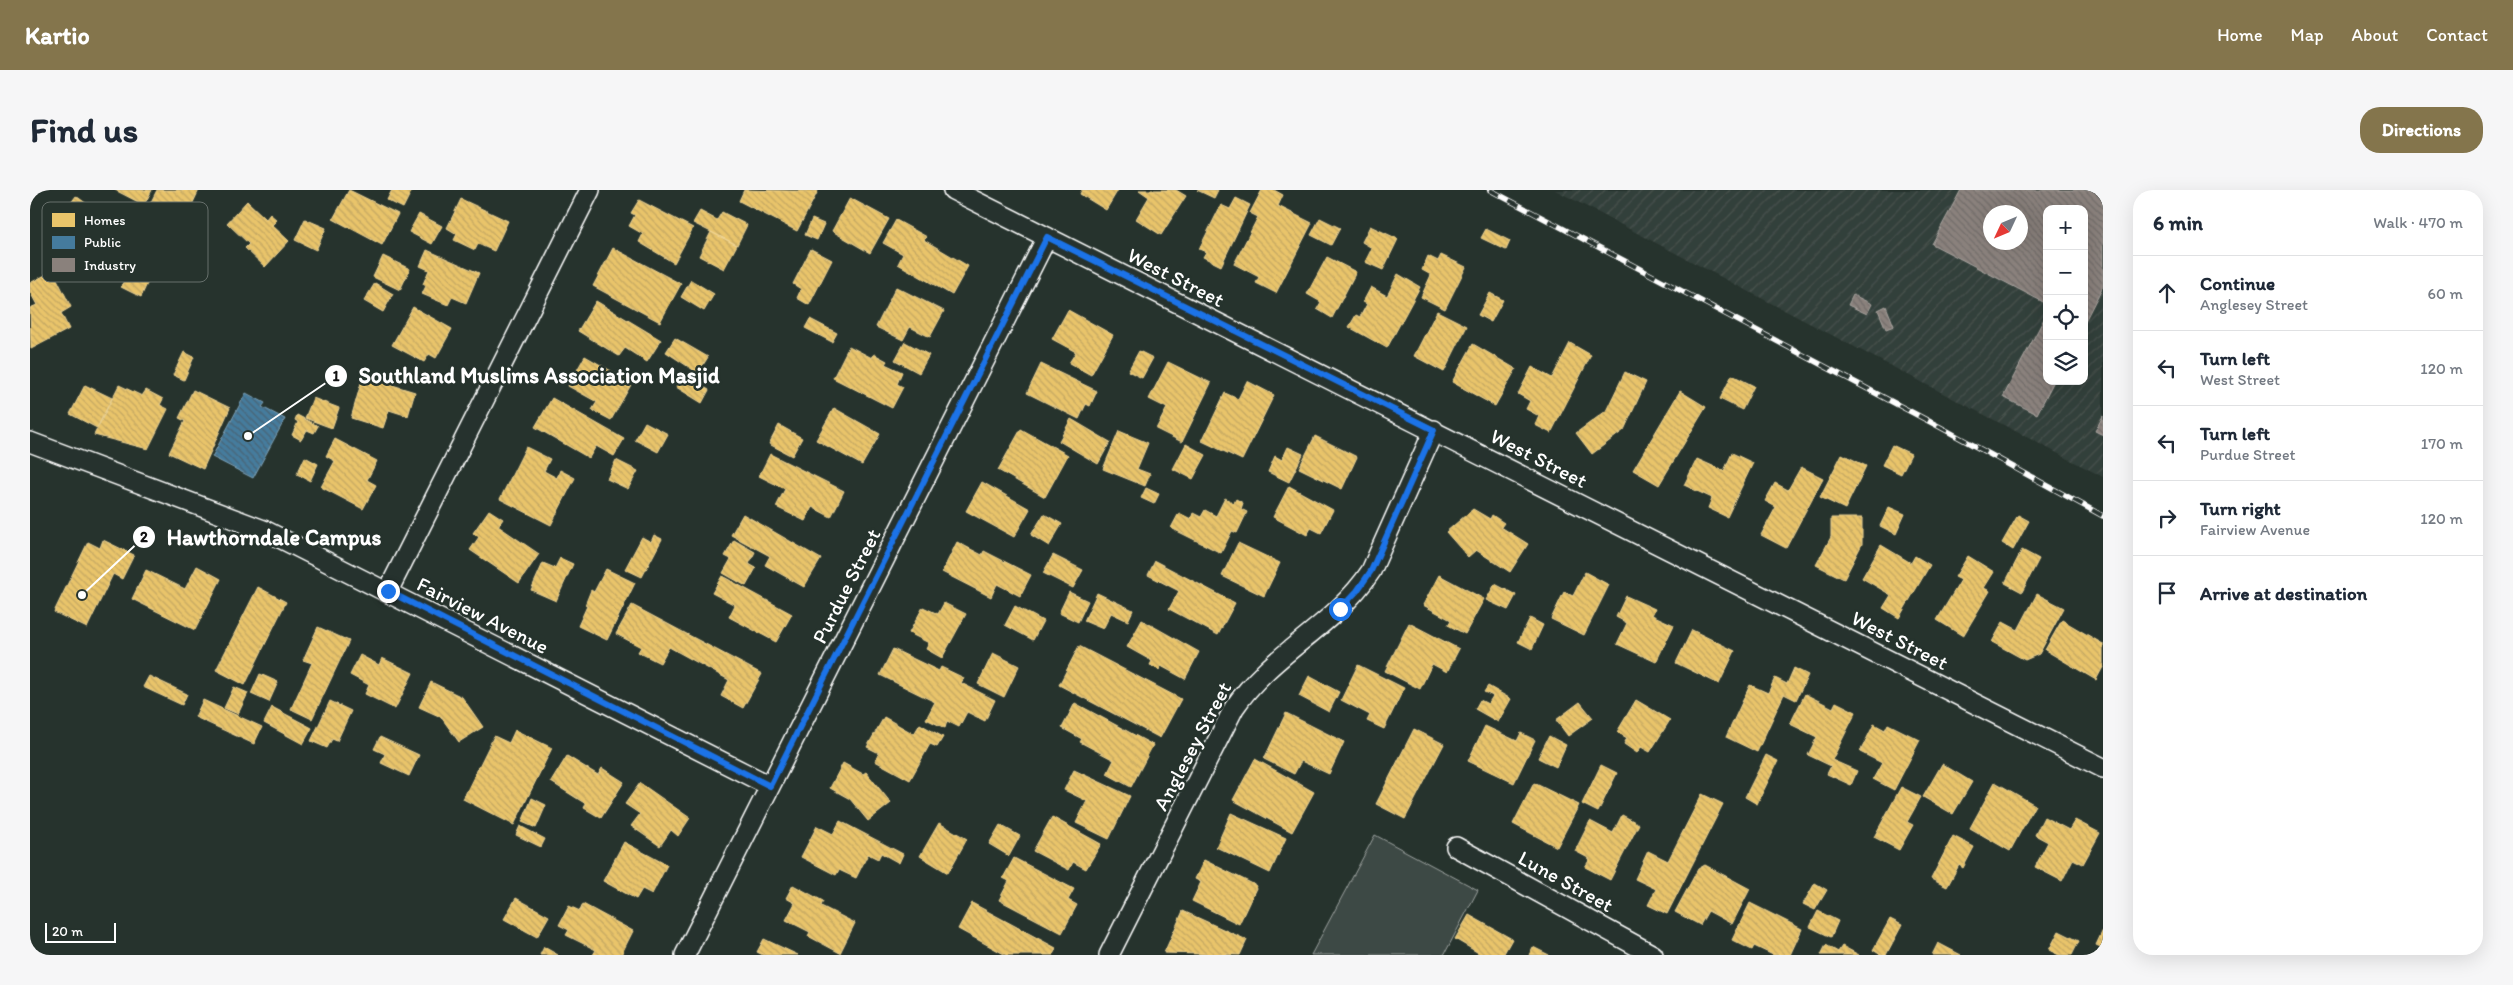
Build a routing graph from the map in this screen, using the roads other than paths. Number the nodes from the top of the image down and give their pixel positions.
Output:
1 (590, 190) edge
2 (953, 190) edge
3 (1047, 237) junction
4 (1434, 430) junction
5 (30, 442) edge
6 (388, 591) junction
7 (2103, 768) edge
8 (770, 786) junction
9 (1456, 847) dead end
10 (685, 955) edge
11 (1109, 955) edge
12 (1653, 955) edge

1 - 6 street
2 - 3 street, West Street
3 - 4 street, West Street
3 - 8 street, Purdue Street
4 - 7 street, West Street
4 - 11 street, Anglesey Street
5 - 6 street, Fairview Avenue
6 - 8 street, Fairview Avenue
8 - 10 street, Purdue Street
9 - 12 street, Lune Street

